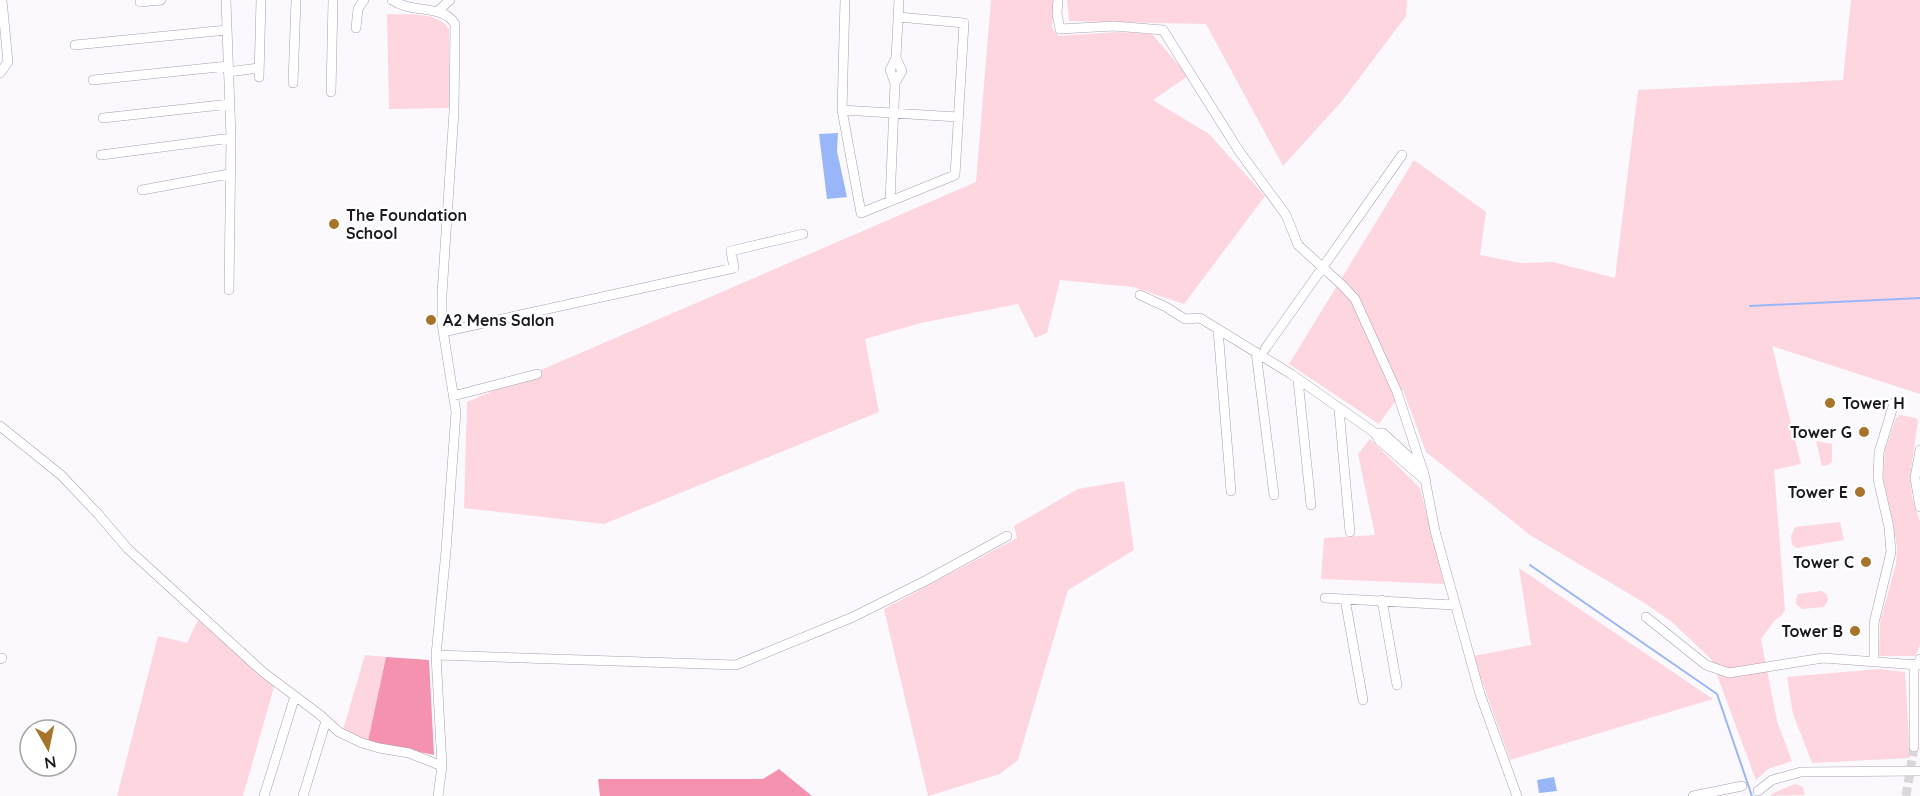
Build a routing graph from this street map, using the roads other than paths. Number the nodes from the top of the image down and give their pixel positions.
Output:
1 (1, 0) edge
2 (161, 0) edge
3 (226, 0) edge
4 (261, 0) edge
5 (296, 0) edge
6 (333, 0) edge
7 (364, 0) edge
8 (392, 0) edge
9 (450, 0) edge
10 (845, 0) edge
11 (899, 0) edge
12 (1058, 0) edge
13 (140, 2) dead end
14 (438, 11) junction
15 (898, 17) junction
16 (356, 28) dead end
17 (227, 30) junction
18 (75, 45) dead end
19 (228, 69) junction
20 (0, 73) edge
21 (93, 80) dead end
22 (293, 83) dead end
23 (331, 92) dead end
24 (230, 104) junction
25 (842, 110) junction
26 (894, 113) junction
27 (958, 117) junction
28 (103, 118) dead end
29 (231, 138) junction
30 (1402, 155) dead end
31 (101, 156) dead end
32 (229, 174) junction
33 (142, 190) dead end
34 (890, 201) junction
35 (803, 234) dead end
36 (1322, 266) junction
37 (229, 290) dead end
38 (1140, 295) dead end
39 (1218, 329) junction
40 (443, 332) junction
41 (1260, 350) junction
42 (537, 374) dead end
43 (1298, 380) junction
44 (453, 396) junction
45 (1894, 403) dead end
46 (1339, 409) junction
47 (0, 426) edge
48 (1375, 433) junction
49 (1920, 450) edge
50 (1422, 469) junction
51 (1426, 481) junction
52 (1231, 491) dead end
53 (1274, 495) dead end
54 (1311, 505) dead end
55 (1920, 507) edge
56 (1350, 532) dead end
57 (1007, 536) dead end
58 (1324, 598) dead end
59 (1345, 598) junction
60 (1382, 600) junction
61 (1454, 604) junction
62 (1646, 616) dead end
63 (436, 655) junction
64 (1874, 662) junction
65 (1917, 662) edge
66 (1397, 685) dead end
67 (295, 696) junction
68 (1363, 700) dead end
69 (326, 721) junction
70 (1914, 747) dead end
71 (442, 766) junction
72 (1920, 771) edge
73 (1742, 786) dead end
74 (1758, 791) dead end
75 (264, 796) edge
76 (303, 796) edge
77 (438, 796) edge
78 (1517, 796) edge
79 (1693, 796) edge

1 - 20 street
2 - 13 street
3 - 17 street
4 - 19 street
5 - 22 street
6 - 23 street
7 - 16 street
8 - 14 street
9 - 14 street
10 - 25 street
11 - 15 street
12 - 36 street
14 - 40 street
15 - 26 street
15 - 27 street
17 - 18 street
17 - 19 street
19 - 21 street
19 - 24 street
24 - 28 street
24 - 29 street
25 - 26 street
25 - 34 street
26 - 27 street
26 - 34 street
27 - 34 street
29 - 31 street
29 - 32 street
30 - 36 street
32 - 33 street
32 - 37 street
35 - 40 street
36 - 41 street
36 - 50 street
38 - 39 street
39 - 41 street
39 - 52 street
40 - 44 street
41 - 43 street
41 - 53 street
42 - 44 street
43 - 46 street
43 - 54 street
44 - 63 street
45 - 64 street
46 - 48 street
46 - 56 street
47 - 67 street
48 - 50 street
48 - 51 street
49 - 55 street
50 - 51 street
51 - 61 street
57 - 63 street
58 - 59 street
59 - 60 street
59 - 68 street
60 - 61 street
60 - 66 street
61 - 78 street
62 - 64 street
63 - 71 street
64 - 65 street
65 - 70 street
67 - 69 street
67 - 75 street
69 - 71 street
69 - 76 street
71 - 77 street
72 - 74 street
73 - 79 street

